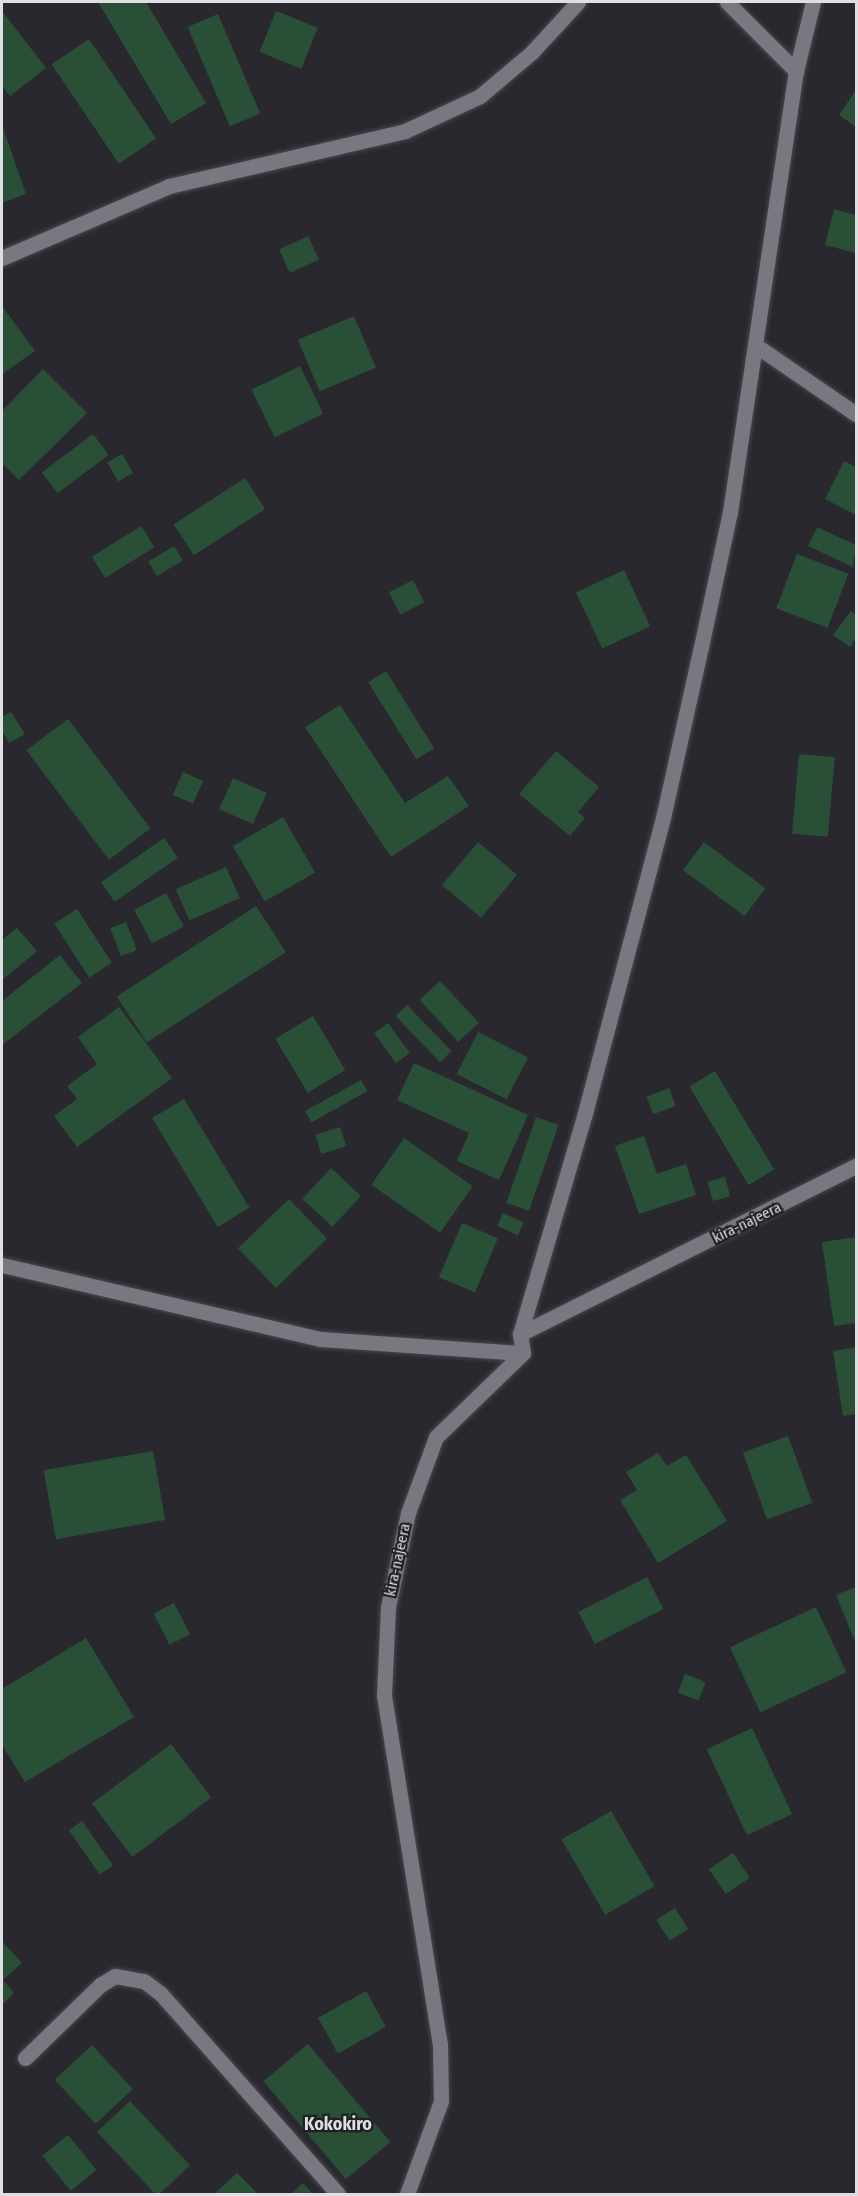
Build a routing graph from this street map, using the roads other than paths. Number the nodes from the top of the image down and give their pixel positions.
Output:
1 (578, 2) edge
2 (727, 2) edge
3 (813, 2) edge
4 (796, 71) junction
5 (2, 258) edge
6 (758, 347) junction
7 (856, 414) edge
8 (856, 1166) edge
9 (2, 1265) edge
10 (520, 1334) junction
11 (523, 1353) junction
12 (25, 2058) dead end
13 (338, 2194) edge
14 (407, 2194) edge

1 - 5 street
2 - 4 street
3 - 4 street
4 - 6 street
6 - 7 street
6 - 10 street
8 - 10 street, kira-najeera
9 - 11 street
10 - 11 street
11 - 14 street, kira-najeera
12 - 13 street

